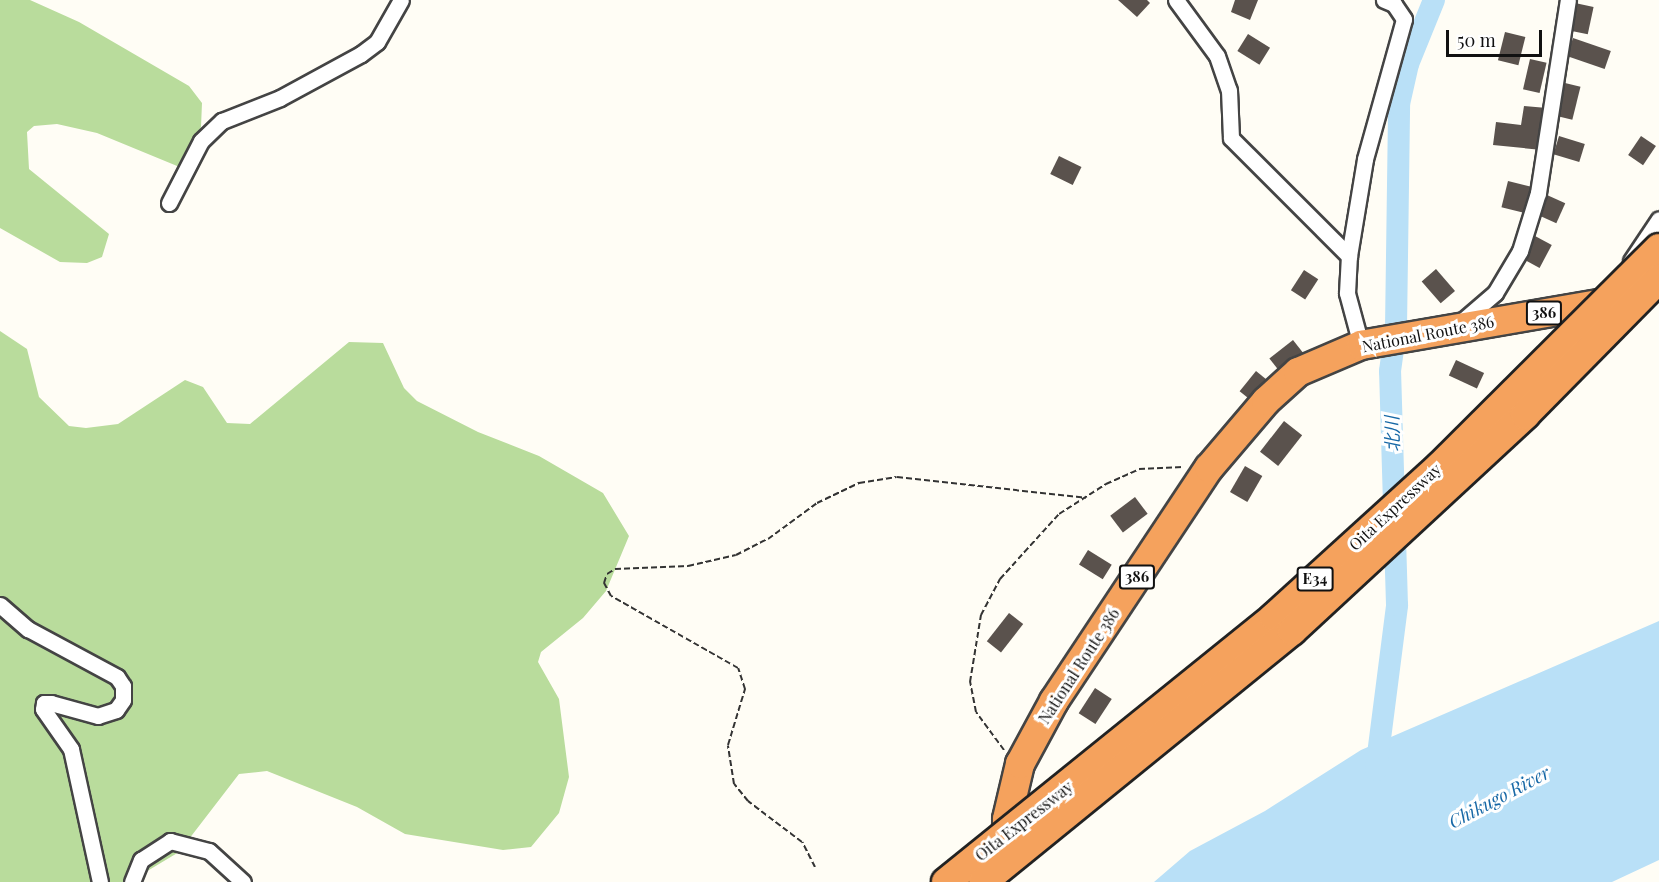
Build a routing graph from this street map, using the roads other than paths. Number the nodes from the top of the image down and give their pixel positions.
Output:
1 (401, 0) edge
2 (1176, 0) edge
3 (1384, 0) edge
4 (1568, 0) edge
5 (169, 203) dead end
6 (1659, 219) edge
7 (1659, 248) edge
8 (1349, 256) junction
9 (1654, 293) edge
10 (1587, 306) junction
11 (1442, 329) junction
12 (1366, 344) junction
13 (0, 605) edge
14 (100, 882) edge
15 (132, 882) edge
16 (243, 882) edge
17 (946, 882) edge
18 (983, 882) edge
19 (1006, 882) edge

1 - 5 street
2 - 8 street
3 - 8 street
4 - 11 street
6 - 10 street
7 - 17 highway, Oita Expressway / E34, bridge
8 - 12 street
9 - 10 highway, National Route 386 / 386
9 - 18 highway, Oita Expressway / E34, bridge
10 - 11 highway, National Route 386 / 386
11 - 12 highway, National Route 386 / 386
12 - 19 highway, National Route 386 / 386
13 - 14 street
15 - 16 street

